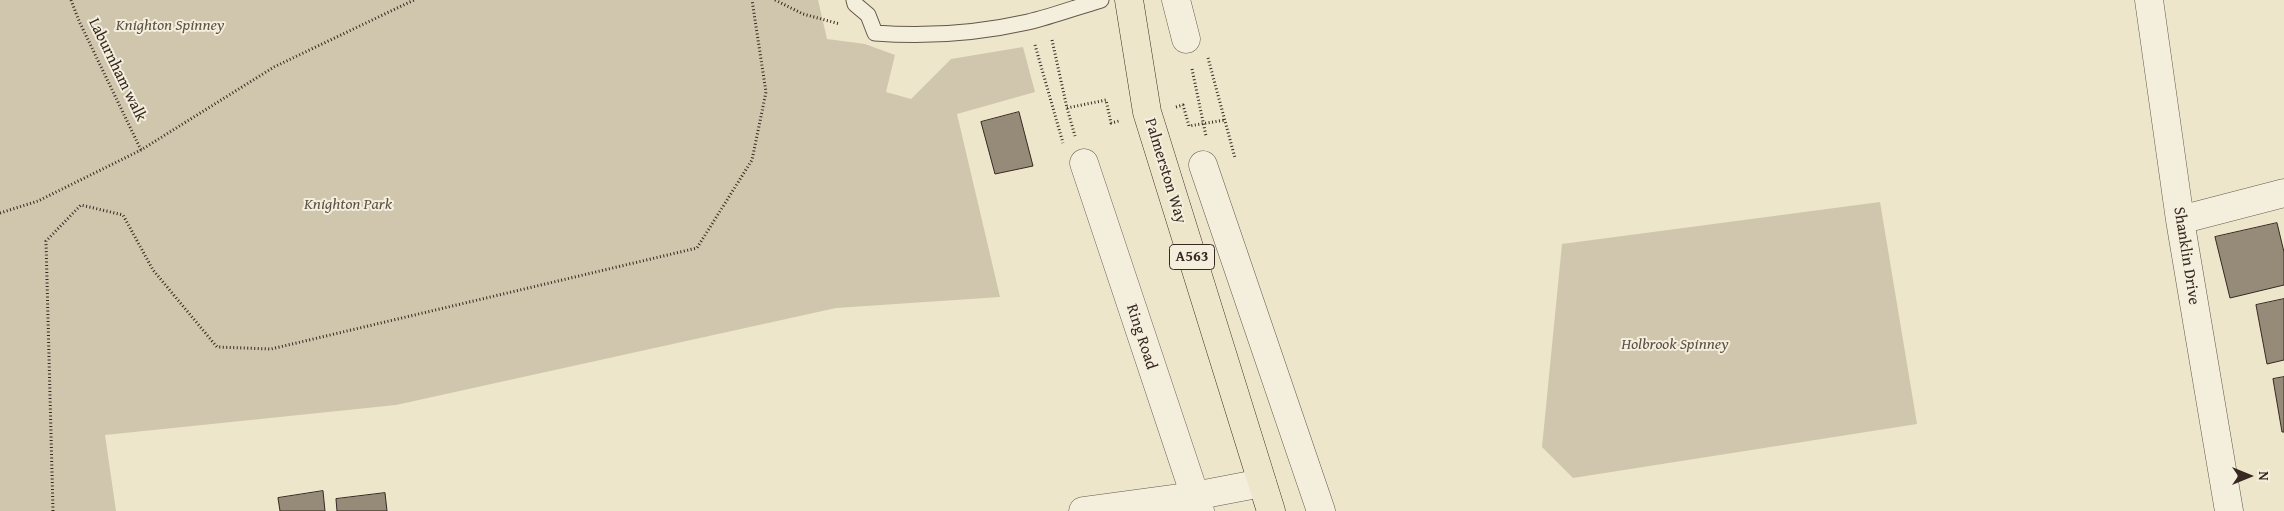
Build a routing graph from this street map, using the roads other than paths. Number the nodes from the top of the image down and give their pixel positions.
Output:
1 (854, 0) edge
2 (1102, 0) edge
3 (1128, 0) edge
4 (1176, 0) edge
5 (2149, 0) edge
6 (1186, 39) road end
7 (1084, 163) road end
8 (1203, 164) dead end
9 (2284, 193) edge
10 (2180, 220) junction
11 (1262, 483) junction
12 (1197, 504) edge
13 (1083, 511) edge
14 (1271, 511) edge
15 (1321, 511) edge
16 (2229, 511) edge

1 - 2 lane
3 - 11 highway, Palmerston Way / A563
4 - 6 street
5 - 10 street, Shanklin Drive
7 - 12 street, Ring Road
8 - 15 street
9 - 10 street
10 - 16 street, Shanklin Drive
11 - 12 street
11 - 14 highway, Palmerston Way / A563
12 - 13 street

